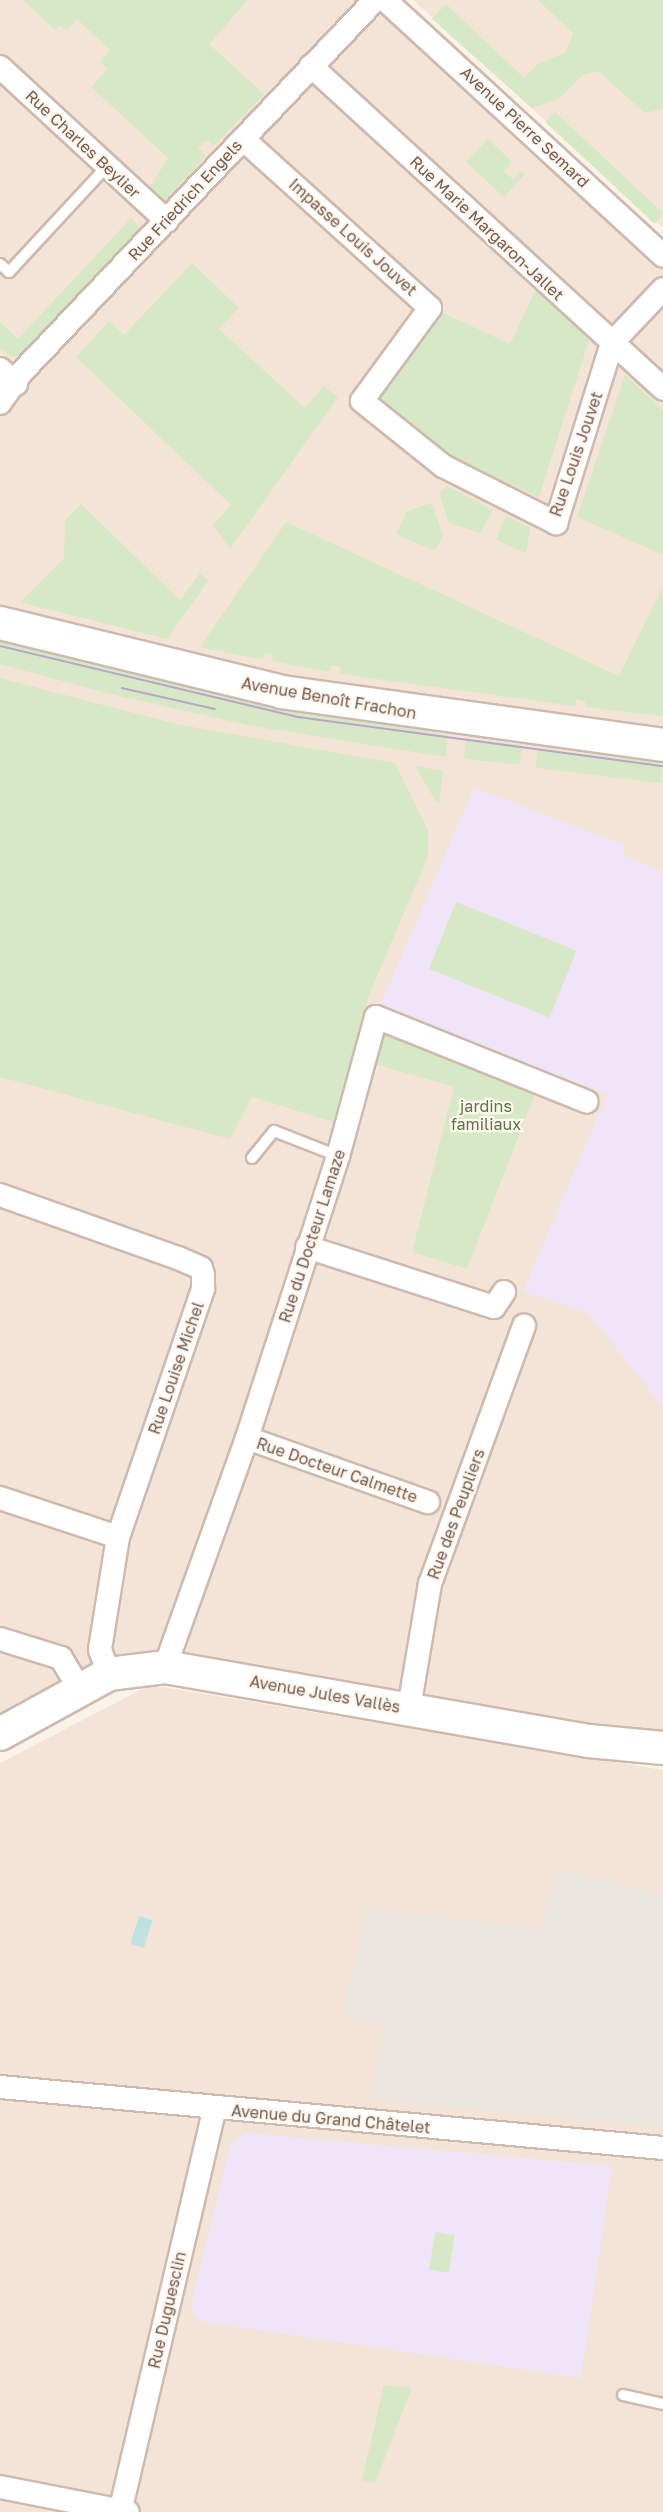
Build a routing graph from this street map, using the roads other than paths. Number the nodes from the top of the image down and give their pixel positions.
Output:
1 (375, 0) edge
2 (385, 0) edge
3 (311, 66) junction
4 (0, 67) edge
5 (243, 139) junction
6 (107, 166) junction
7 (167, 221) junction
8 (663, 256) edge
9 (0, 264) edge
10 (663, 289) edge
11 (612, 343) junction
12 (8, 377) edge
13 (663, 389) edge
14 (362, 401) joint
15 (0, 403) edge
16 (0, 623) edge
17 (663, 745) edge
18 (587, 1102) dead end
19 (338, 1156) junction
20 (252, 1158) dead end
21 (0, 1195) edge
22 (307, 1247) junction
23 (504, 1292) dead end
24 (524, 1326) dead end
25 (247, 1438) junction
26 (0, 1498) edge
27 (428, 1502) dead end
28 (118, 1537) junction
29 (0, 1639) edge
30 (105, 1662) junction
31 (165, 1667) junction
32 (74, 1677) junction
33 (410, 1708) junction
34 (0, 1734) edge
35 (663, 1748) edge
36 (0, 2087) edge
37 (215, 2108) junction
38 (663, 2148) edge
39 (623, 2395) dead end
40 (663, 2404) edge
41 (0, 2487) edge
42 (123, 2512) edge

1 - 3 street, Rue Friedrich Engels
2 - 8 street, Avenue Pierre Semard
3 - 5 street, Rue Friedrich Engels
3 - 11 street, Rue Marie Margaron-Jallet
4 - 6 street, Rue Charles Beylier
5 - 7 street, Rue Friedrich Engels
5 - 14 street, Impasse Louis Jouvet
6 - 7 street, Rue Charles Beylier
6 - 9 lane
7 - 12 street, Rue Friedrich Engels
10 - 11 street, Rue Louis Jouvet
11 - 13 street, Rue Marie Margaron-Jallet
11 - 14 street, Rue Louis Jouvet
12 - 15 street, Rue Friedrich Engels
16 - 17 street, Avenue Benoît Frachon
18 - 19 street, Rue du Docteur Lamaze
19 - 20 lane
19 - 22 street, Rue du Docteur Lamaze
21 - 28 street, Rue Louise Michel
22 - 23 street
22 - 25 street, Rue du Docteur Lamaze
24 - 33 street, Rue des Peupliers
25 - 27 street, Rue Docteur Calmette
25 - 31 street, Rue du Docteur Lamaze
26 - 28 street
28 - 30 street, Rue Louise Michel
29 - 32 street
30 - 31 street, Avenue Jules Vallès
30 - 32 street, Avenue Jules Vallès
31 - 33 street, Avenue Jules Vallès
32 - 34 street, Avenue Jules Vallès
33 - 35 street, Avenue Jules Vallès
36 - 37 street, Avenue du Grand Châtelet
37 - 38 street, Avenue du Grand Châtelet
37 - 42 street, Rue Duguesclin
39 - 40 lane
41 - 42 street

